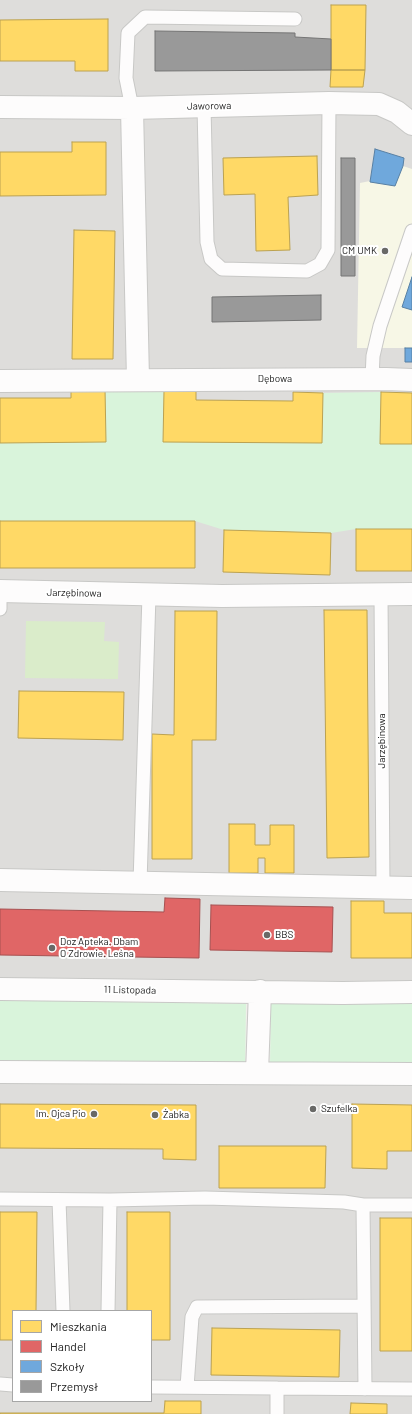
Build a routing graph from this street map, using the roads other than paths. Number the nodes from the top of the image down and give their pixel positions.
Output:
1 (296, 19) dead end
2 (329, 103) junction
3 (204, 106) junction
4 (0, 107) edge
5 (132, 108) junction
6 (412, 124) edge
7 (412, 231) edge
8 (372, 379) junction
9 (138, 380) junction
10 (412, 380) edge
11 (0, 382) edge
12 (0, 591) edge
13 (148, 594) junction
14 (381, 594) junction
15 (412, 594) edge
16 (0, 609) edge
17 (0, 880) edge
18 (140, 883) junction
19 (383, 888) junction
20 (412, 888) edge
21 (0, 989) edge
22 (260, 991) junction
23 (412, 992) edge
24 (0, 1072) edge
25 (257, 1073) junction
26 (412, 1074) edge
27 (0, 1199) edge
28 (59, 1200) junction
29 (110, 1200) junction
30 (363, 1205) junction
31 (412, 1205) edge
32 (364, 1306) junction
33 (63, 1310) edge
34 (108, 1310) edge
35 (0, 1384) edge
36 (12, 1385) edge
37 (152, 1387) edge
38 (187, 1387) junction
39 (277, 1388) junction
40 (365, 1389) junction
41 (412, 1389) edge
42 (277, 1414) edge

1 - 5 lane
2 - 3 street, Jaworowa
2 - 3 lane
2 - 6 street, Jaworowa
3 - 5 street, Jaworowa
4 - 5 street, Jaworowa
5 - 9 street
7 - 8 lane
8 - 9 street, Dębowa
8 - 10 street, Dębowa
9 - 11 street, Dębowa
12 - 13 street, Jarzębinowa
12 - 16 lane
13 - 14 street, Jarzębinowa
13 - 18 lane
14 - 15 street, Jarzębinowa
14 - 19 lane, Jarzębinowa
17 - 18 street
18 - 19 street
19 - 20 street
21 - 22 street, 11 Listopada
22 - 23 street, 11 Listopada
22 - 25 street
24 - 25 street
25 - 26 street
27 - 28 lane
28 - 29 lane
28 - 33 lane
29 - 30 lane
29 - 34 lane
30 - 31 lane
30 - 32 lane
32 - 38 lane
32 - 40 lane
35 - 36 lane
37 - 38 lane
38 - 39 lane
39 - 40 lane
39 - 42 lane
40 - 41 lane

